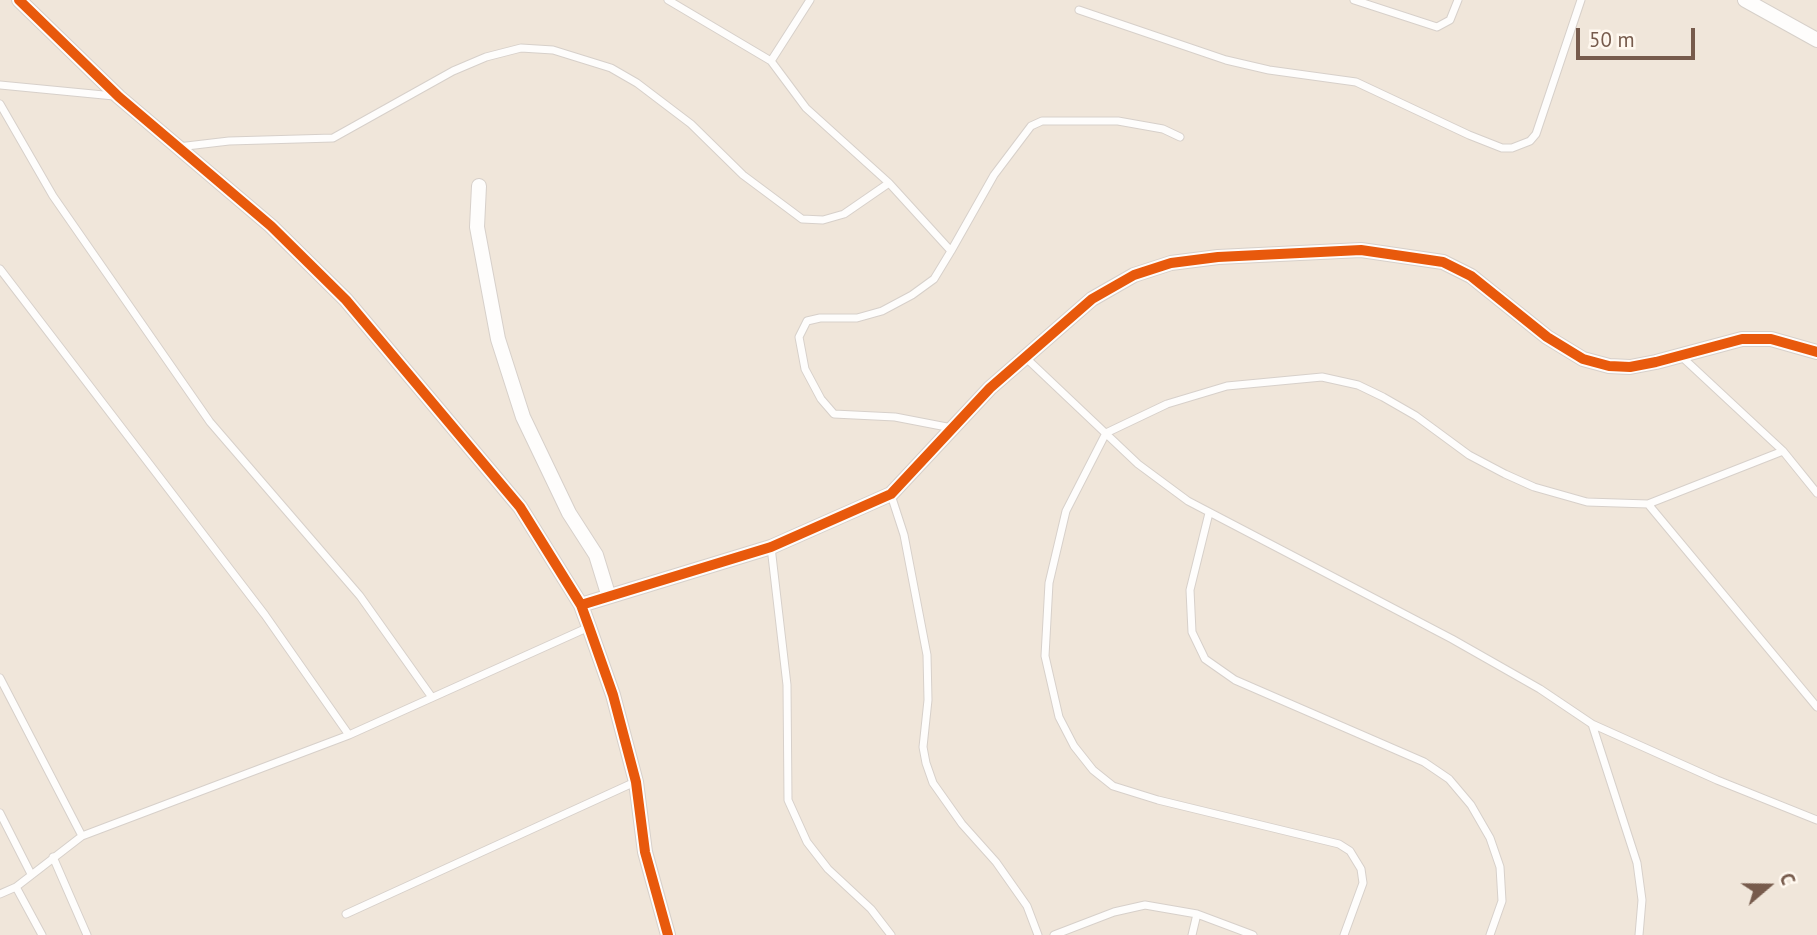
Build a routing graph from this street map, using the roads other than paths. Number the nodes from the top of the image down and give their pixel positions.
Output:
1 (19, 0) edge
2 (667, 0) edge
3 (810, 0) edge
4 (1354, 0) edge
5 (1458, 0) edge
6 (1581, 0) edge
7 (1745, 0) edge
8 (1079, 10) dead end
9 (1817, 40) edge
10 (771, 61) junction
11 (0, 85) edge
12 (119, 97) junction
13 (0, 104) edge
14 (1180, 137) dead end
15 (177, 147) junction
16 (889, 183) junction
17 (479, 186) dead end
18 (951, 251) junction
19 (0, 269) edge
20 (1817, 352) edge
21 (1679, 354) junction
22 (1025, 357) junction
23 (952, 428) junction
24 (1106, 433) junction
25 (1783, 451) junction
26 (1817, 493) edge
27 (891, 494) junction
28 (1648, 504) junction
29 (1209, 513) junction
30 (771, 547) junction
31 (608, 594) junction
32 (581, 605) junction
33 (589, 627) junction
34 (0, 678) edge
35 (431, 696) junction
36 (1817, 707) edge
37 (1592, 724) junction
38 (349, 735) junction
39 (635, 782) junction
40 (0, 813) edge
41 (1817, 820) edge
42 (82, 836) junction
43 (53, 857) junction
44 (31, 874) junction
45 (16, 887) junction
46 (0, 894) edge
47 (346, 914) dead end
48 (1197, 915) junction
49 (41, 935) edge
50 (87, 935) edge
51 (668, 935) edge
52 (891, 935) edge
53 (1038, 935) edge
54 (1054, 935) edge
55 (1192, 935) edge
56 (1253, 935) edge
57 (1345, 935) edge
58 (1490, 935) edge
59 (1639, 935) edge

1 - 12 street
2 - 10 lane
3 - 10 lane
4 - 5 lane
6 - 8 lane
7 - 9 street
10 - 16 lane
11 - 12 lane
12 - 15 street
13 - 35 lane
14 - 18 lane
15 - 16 lane
15 - 32 street
16 - 18 lane
17 - 31 street
18 - 23 lane
19 - 38 lane
20 - 21 street
21 - 22 street
21 - 25 lane
22 - 23 street
22 - 24 lane
23 - 27 street
24 - 28 lane
24 - 29 lane
24 - 57 lane
25 - 26 lane
25 - 28 lane
27 - 30 street
27 - 53 lane
28 - 36 lane
29 - 37 lane
29 - 58 lane
30 - 31 street
30 - 52 lane
31 - 32 street
32 - 33 street
33 - 35 lane
33 - 39 street
34 - 42 lane
35 - 38 lane
37 - 41 lane
37 - 59 lane
38 - 42 lane
39 - 47 lane
39 - 51 street
40 - 44 lane
42 - 43 lane
43 - 44 lane
43 - 50 lane
44 - 45 lane
45 - 46 lane
45 - 49 lane
48 - 54 lane
48 - 55 lane
48 - 56 lane

